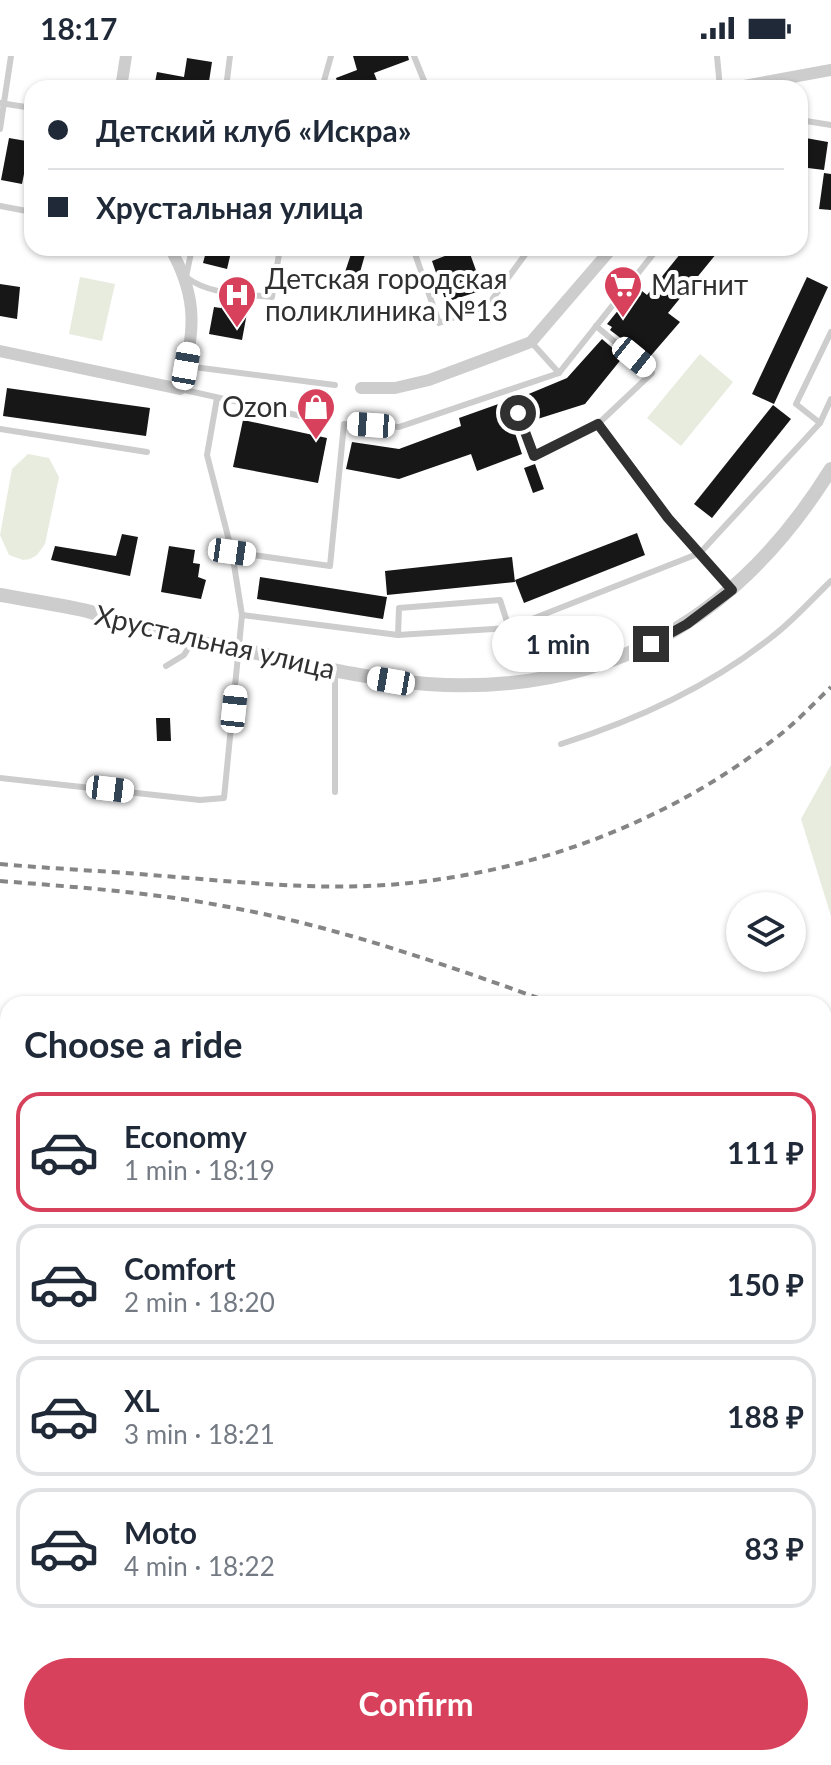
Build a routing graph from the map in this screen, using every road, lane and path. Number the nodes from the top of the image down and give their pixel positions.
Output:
1 (11, 56) edge
2 (126, 56) edge
3 (230, 56) edge
4 (331, 56) edge
5 (414, 56) edge
6 (717, 56) edge
7 (831, 70) edge
8 (122, 80) edge
9 (227, 80) edge
10 (324, 80) edge
11 (424, 80) edge
12 (719, 80) edge
13 (777, 80) edge
14 (2, 103) edge
15 (24, 107) edge
16 (808, 121) edge
17 (831, 125) edge
18 (0, 129) edge
19 (0, 206) edge
20 (24, 210) edge
21 (174, 256) edge
22 (190, 256) edge
23 (279, 256) edge
24 (416, 256) edge
25 (524, 256) edge
26 (605, 256) edge
27 (652, 256) edge
28 (186, 277) junction
29 (596, 326) junction
30 (831, 332) edge
31 (531, 342) junction
32 (0, 351) edge
33 (186, 366) junction
34 (559, 373) junction
35 (335, 385) dead end
36 (361, 388) dead end
37 (180, 389) junction
38 (510, 391) junction
39 (217, 398) junction
40 (831, 399) edge
41 (323, 421) dead end
42 (820, 423) junction
43 (598, 424) junction
44 (0, 429) edge
45 (147, 452) dead end
46 (831, 469) edge
47 (232, 552) junction
48 (700, 553) junction
49 (831, 581) edge
50 (732, 590) junction
51 (0, 595) edge
52 (242, 615) junction
53 (509, 628) junction
54 (398, 635) junction
55 (193, 641) junction
56 (240, 649) junction
57 (166, 666) dead end
58 (335, 671) junction
59 (561, 744) dead end
60 (0, 778) edge
61 (335, 792) dead end

1 - 14 lane
2 - 8 street
3 - 9 lane
4 - 10 lane
5 - 11 lane
6 - 12 lane
7 - 13 street
14 - 15 lane
14 - 18 lane
16 - 17 lane
19 - 20 lane
21 - 28 street
22 - 28 lane
23 - 28 lane
24 - 25 lane
26 - 31 street
27 - 29 lane
28 - 33 street
29 - 34 lane
29 - 43 lane
30 - 42 lane
31 - 34 lane
31 - 36 street
32 - 37 street
33 - 35 lane
33 - 37 street
34 - 38 lane
37 - 39 lane
38 - 43 lane
38 - 47 lane
39 - 41 lane
39 - 47 lane
40 - 42 lane
42 - 48 lane
43 - 48 lane
44 - 45 lane
46 - 50 street, Хрустальная улица
47 - 52 lane
48 - 50 lane
48 - 53 lane
49 - 59 lane
50 - 58 street, Хрустальная улица
51 - 55 street, Хрустальная улица
52 - 54 lane
52 - 56 lane
53 - 54 lane
53 - 54 lane
55 - 56 street, Хрустальная улица
55 - 57 lane
56 - 58 street, Хрустальная улица
56 - 60 lane
58 - 61 lane

